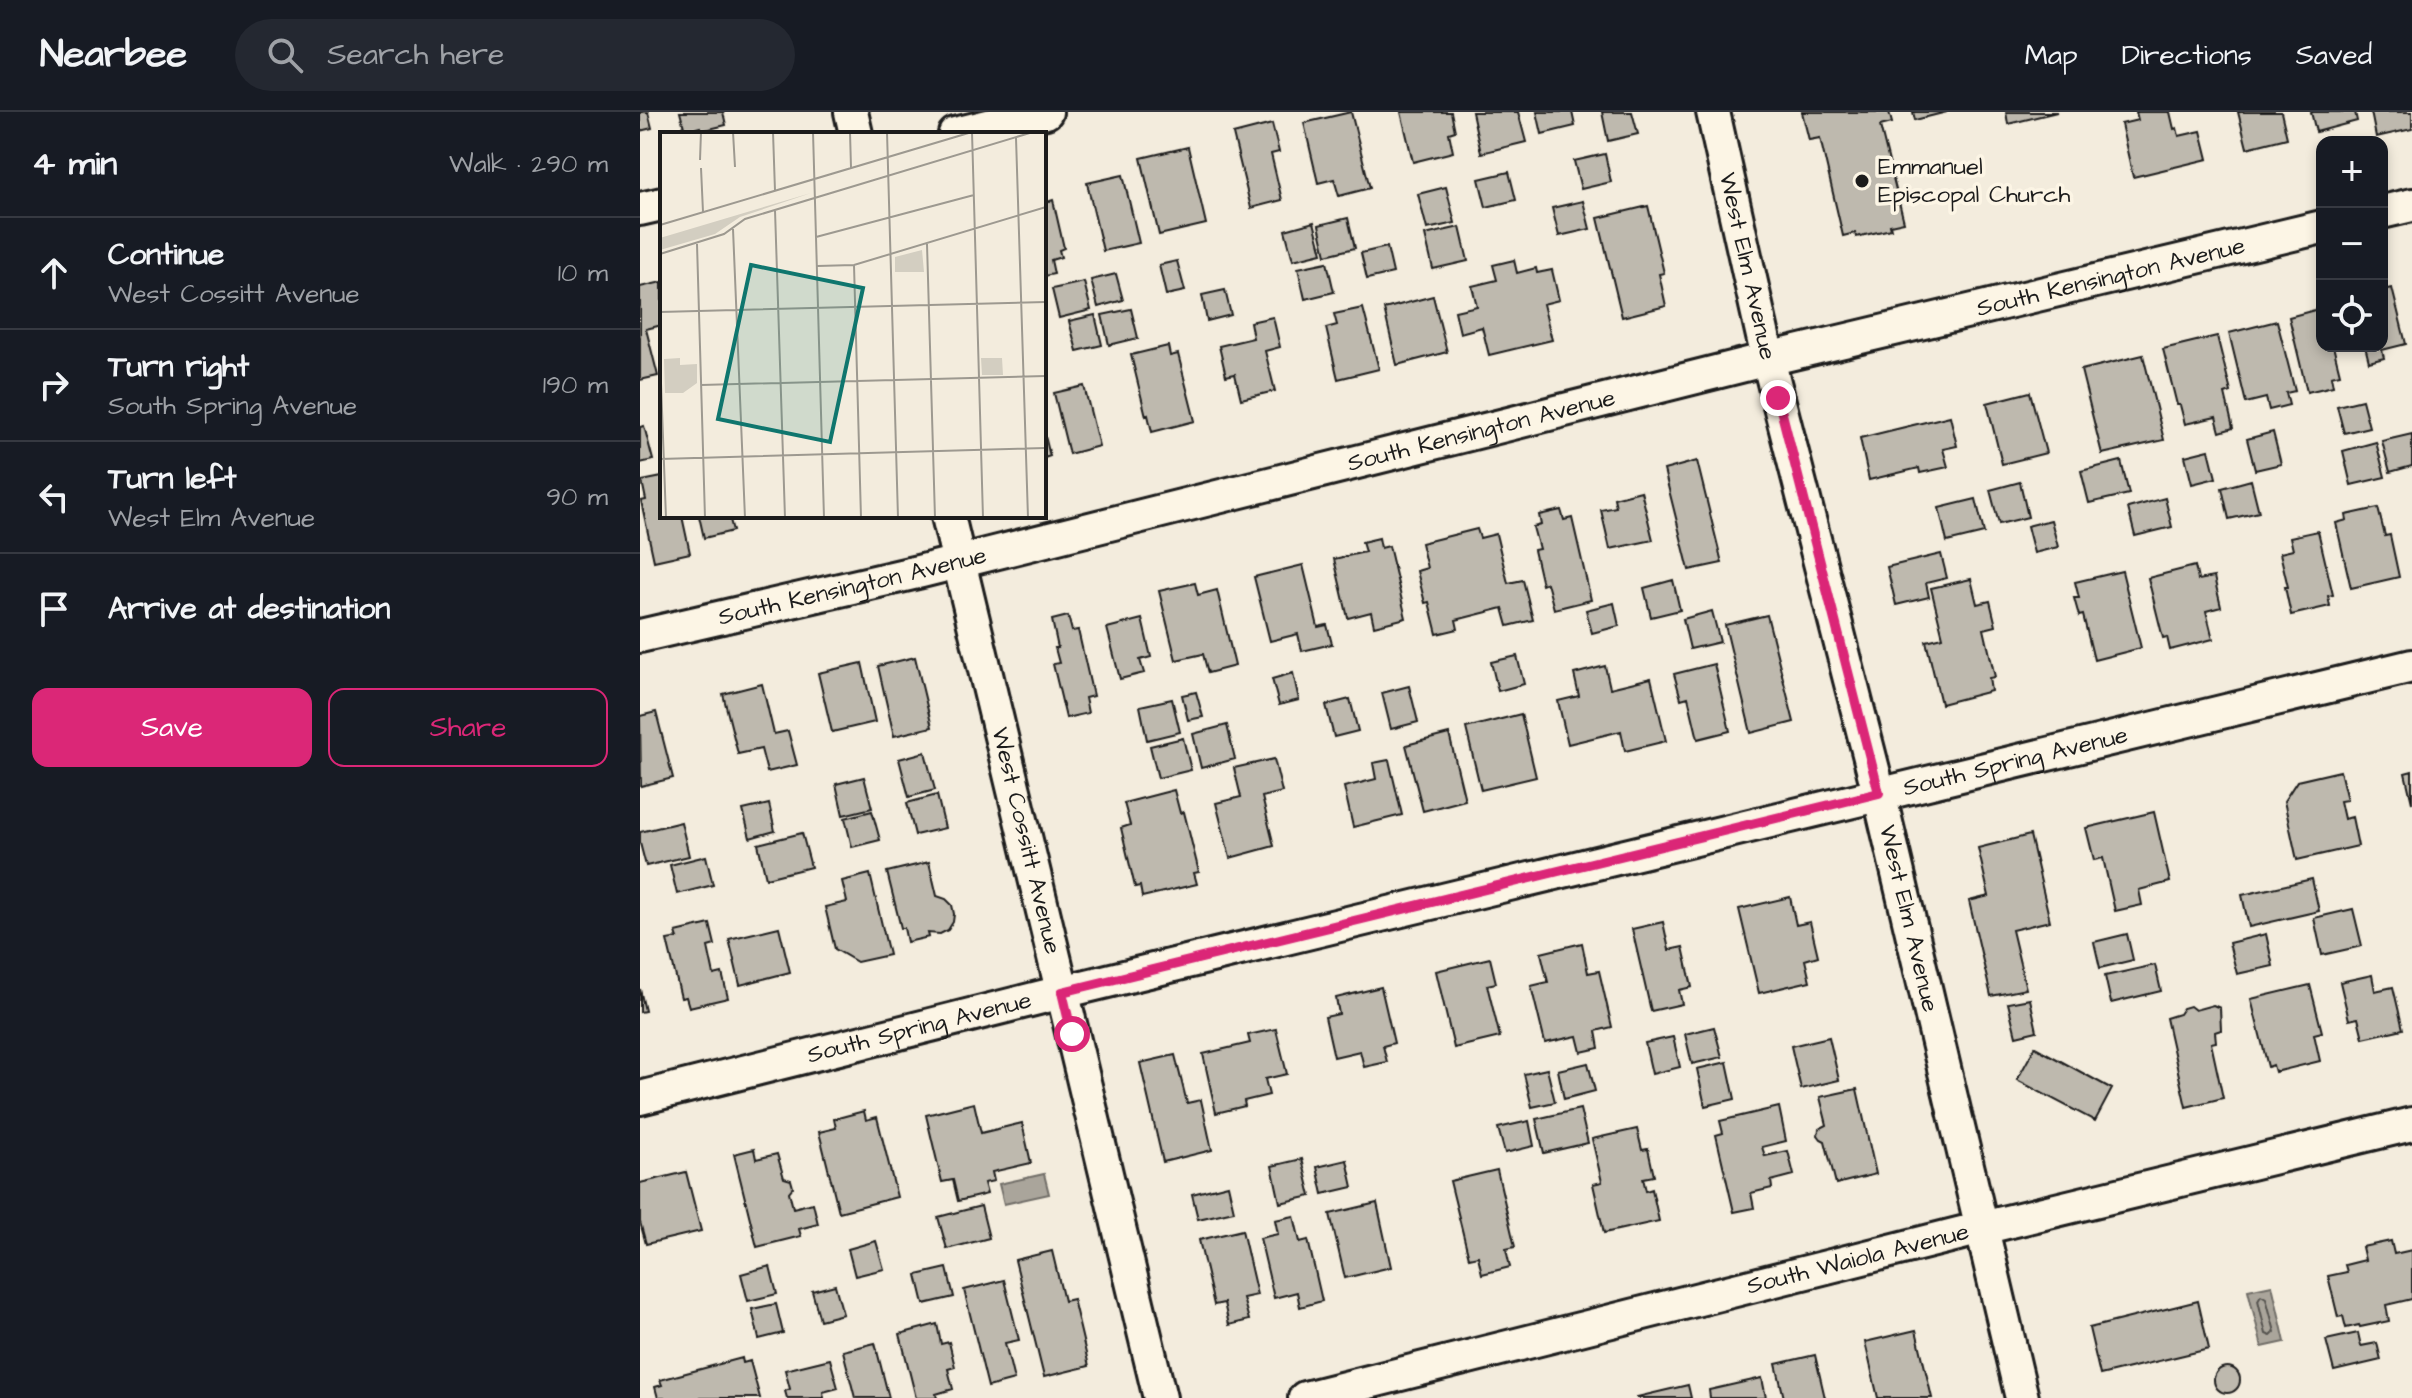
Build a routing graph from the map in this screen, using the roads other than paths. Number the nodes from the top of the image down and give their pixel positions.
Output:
1 (851, 112) edge
2 (1046, 112) edge
3 (1713, 112) edge
4 (856, 132) edge
5 (963, 132) edge
6 (660, 204) edge
7 (2412, 205) edge
8 (640, 209) edge
9 (2388, 211) edge
10 (2316, 228) edge
11 (1768, 359) junction
12 (948, 518) edge
13 (959, 561) junction
14 (640, 636) edge
15 (2412, 666) edge
16 (1879, 793) junction
17 (1062, 992) junction
18 (640, 1098) edge
19 (2412, 1124) edge
20 (1982, 1228) junction
21 (1160, 1398) edge
22 (1305, 1398) edge
23 (2022, 1398) edge

1 - 4 street
2 - 5 street
3 - 11 street, West Elm Avenue
6 - 8 street
7 - 9 street
10 - 11 street, South Kensington Avenue
11 - 13 street, South Kensington Avenue
11 - 16 street, West Elm Avenue
12 - 13 street, West Cossitt Avenue
13 - 14 street, South Kensington Avenue
13 - 17 street, West Cossitt Avenue
15 - 16 street, South Spring Avenue
16 - 17 street, South Spring Avenue
16 - 20 street, West Elm Avenue
17 - 18 street, South Spring Avenue
17 - 21 street, West Cossitt Avenue
19 - 20 street, South Waiola Avenue
20 - 22 street, South Waiola Avenue
20 - 23 street, West Elm Avenue

